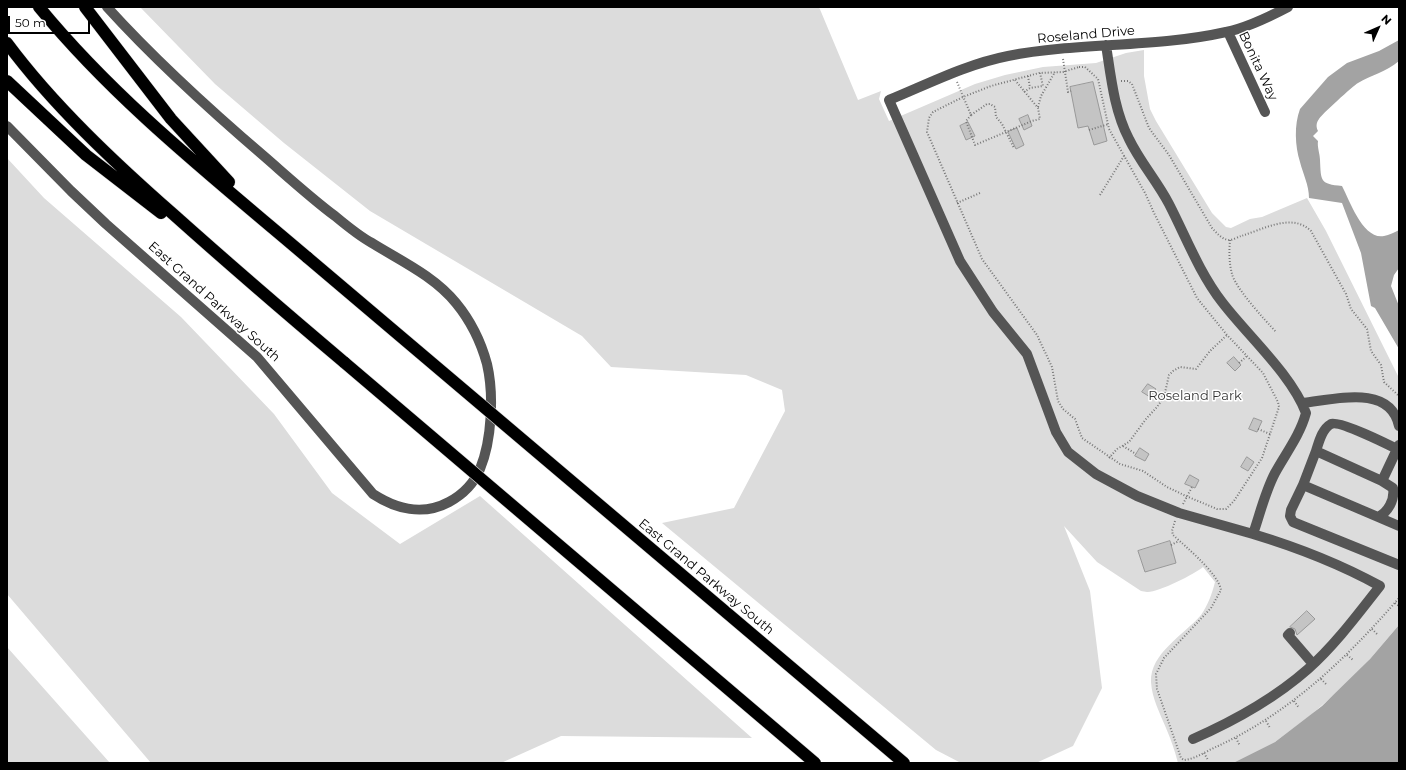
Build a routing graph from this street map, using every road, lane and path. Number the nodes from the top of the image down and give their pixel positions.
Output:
1 (39, 7) edge
2 (85, 7) edge
3 (107, 7) edge
4 (1288, 7) edge
5 (1228, 32) junction
6 (7, 43) edge
7 (1106, 45) junction
8 (1062, 49) junction
9 (1056, 72) junction
10 (1063, 72) junction
11 (954, 73) junction
12 (1040, 73) junction
13 (1028, 76) junction
14 (1015, 80) junction
15 (7, 81) edge
16 (1112, 84) junction
17 (1100, 86) junction
18 (1030, 88) junction
19 (1071, 91) dead end
20 (1024, 92) junction
21 (963, 97) junction
22 (1038, 108) junction
23 (1264, 112) dead end
24 (970, 115) junction
25 (1120, 120) junction
26 (1108, 124) junction
27 (7, 126) edge
28 (1089, 130) dead end
29 (1006, 132) junction
30 (1014, 148) dead end
31 (1124, 156) junction
32 (980, 193) dead end
33 (1100, 195) dead end
34 (957, 203) junction
35 (1230, 240) junction
36 (308, 258) junction
37 (250, 282) junction
38 (1276, 332) dead end
39 (1227, 335) junction
40 (1247, 356) junction
41 (1239, 363) dead end
42 (1154, 391) dead end
43 (1399, 396) edge
44 (1164, 397) junction
45 (1302, 403) junction
46 (1399, 426) edge
47 (1258, 430) dead end
48 (1270, 434) junction
49 (1123, 446) junction
50 (1398, 448) edge
51 (1316, 451) junction
52 (1136, 454) dead end
53 (1109, 458) junction
54 (1249, 470) dead end
55 (1252, 472) junction
56 (1382, 481) junction
57 (1302, 485) junction
58 (1192, 487) dead end
59 (1186, 496) junction
60 (1179, 513) junction
61 (1378, 517) junction
62 (1399, 526) edge
63 (1253, 534) junction
64 (1179, 541) junction
65 (1171, 545) dead end
66 (1399, 565) edge
67 (1399, 598) edge
68 (1395, 603) junction
69 (1399, 606) edge
70 (1372, 630) junction
71 (1290, 633) dead end
72 (1378, 635) dead end
73 (1347, 655) junction
74 (1353, 660) dead end
75 (1313, 664) junction
76 (1321, 679) junction
77 (1327, 685) dead end
78 (1294, 701) junction
79 (1299, 708) dead end
80 (1266, 721) junction
81 (1270, 728) dead end
82 (1236, 738) junction
83 (1193, 739) dead end
84 (1240, 746) dead end
85 (1204, 753) junction
86 (1208, 760) dead end
87 (815, 763) edge
88 (904, 763) edge

1 - 36 highway, East Grand Parkway South
2 - 36 highway
3 - 27 street, East Grand Parkway South
4 - 5 street, Roseland Drive
5 - 7 street, Roseland Drive
5 - 23 street, Bonita Way
6 - 37 highway
7 - 8 street, Roseland Drive
7 - 16 street
8 - 10 path
8 - 11 street, Roseland Drive
9 - 10 path
9 - 12 path
9 - 22 path
10 - 17 path
10 - 19 path
11 - 21 path
11 - 60 street, Roseland Drive
12 - 13 path
12 - 18 path
13 - 14 path
13 - 18 path
14 - 20 path
14 - 21 path
15 - 37 highway
16 - 17 path
16 - 25 street
16 - 35 path
17 - 26 path
18 - 20 path
20 - 22 path
21 - 24 path
21 - 34 path
22 - 29 path
24 - 29 path
24 - 29 path
25 - 26 path
25 - 45 street
26 - 28 path
26 - 31 path
29 - 30 path
31 - 33 path
31 - 39 path
32 - 34 path
34 - 53 path
35 - 38 path
35 - 43 path
36 - 88 highway, East Grand Parkway South, bridge
37 - 87 highway, bridge
39 - 40 path
39 - 44 path
40 - 41 path
40 - 48 path
42 - 44 path
44 - 49 path
45 - 46 street
45 - 63 street
47 - 48 path
48 - 55 path
49 - 52 path
49 - 53 path
50 - 51 street
50 - 56 street
51 - 56 street
51 - 57 street
53 - 59 path
54 - 55 path
55 - 59 path
56 - 61 street
57 - 61 street
57 - 66 street
58 - 59 path
59 - 60 path
60 - 63 street
60 - 64 path
61 - 62 street
63 - 75 street
64 - 65 path
64 - 85 path
67 - 68 path
68 - 69 path
68 - 70 path
70 - 72 path
70 - 73 path
71 - 75 street
73 - 74 path
73 - 76 path
75 - 83 street
76 - 77 path
76 - 78 path
78 - 79 path
78 - 80 path
80 - 81 path
80 - 82 path
82 - 84 path
82 - 85 path
85 - 86 path

